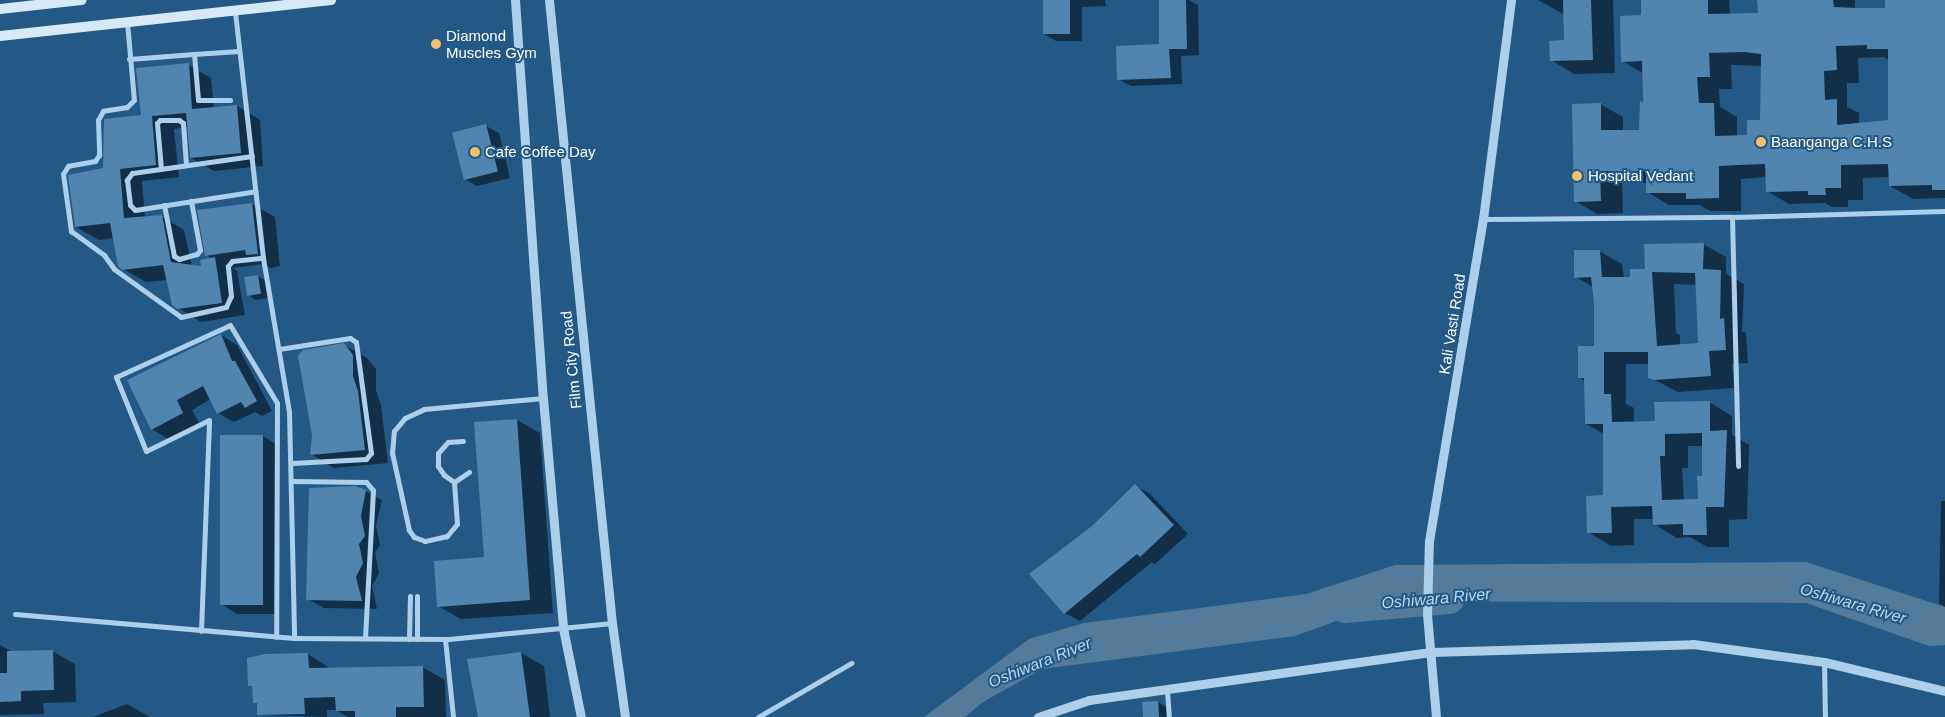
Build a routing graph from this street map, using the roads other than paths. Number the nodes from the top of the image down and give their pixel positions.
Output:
1 (82, 0) edge
2 (331, 0) edge
3 (515, 0) edge
4 (549, 0) edge
5 (1511, 0) edge
6 (0, 9) edge
7 (235, 12) junction
8 (127, 22) junction
9 (0, 36) edge
10 (239, 51) junction
11 (194, 54) junction
12 (130, 59) junction
13 (230, 100) dead end
14 (252, 156) junction
15 (186, 165) junction
16 (161, 169) junction
17 (256, 191) junction
18 (191, 201) junction
19 (164, 205) junction
20 (1945, 210) edge
21 (1732, 217) junction
22 (1483, 219) junction
23 (263, 258) junction
24 (279, 350) junction
25 (542, 398) junction
26 (463, 441) dead end
27 (292, 463) junction
28 (1738, 466) dead end
29 (469, 472) dead end
30 (292, 481) junction
31 (454, 482) junction
32 (410, 596) dead end
33 (417, 596) dead end
34 (15, 614) dead end
35 (612, 623) junction
36 (563, 628) junction
37 (202, 631) junction
38 (276, 637) junction
39 (294, 638) junction
40 (365, 638) junction
41 (408, 639) junction
42 (417, 639) junction
43 (445, 639) junction
44 (1431, 652) junction
45 (1824, 662) junction
46 (851, 663) dead end
47 (1167, 690) junction
48 (1945, 692) edge
49 (453, 717) edge
50 (581, 717) edge
51 (625, 717) edge
52 (758, 717) edge
53 (1038, 717) edge
54 (1169, 717) edge
55 (1436, 717) edge
56 (1825, 717) edge

1 - 6 main road
2 - 7 main road
3 - 25 street, Film City Road
4 - 35 street, Film City Road
5 - 22 street, Kali Vasti Road
7 - 8 main road
7 - 10 street
8 - 9 main road
8 - 12 street
10 - 11 street
10 - 14 street
11 - 12 street
11 - 13 street
12 - 23 street
14 - 15 street
14 - 17 street
15 - 16 street
15 - 16 street
16 - 19 street
17 - 18 street
17 - 23 street
18 - 19 street
18 - 19 street
20 - 21 street
21 - 22 street
21 - 28 street
22 - 44 street, Kali Vasti Road
23 - 24 street
24 - 27 street
24 - 27 street
25 - 31 street
25 - 36 street, Film City Road
26 - 31 street
27 - 30 street
29 - 31 street
30 - 39 street
30 - 40 street
32 - 41 street
33 - 42 street
34 - 37 street
35 - 36 street
35 - 51 street, Film City Road
36 - 43 street
36 - 50 street, Film City Road
37 - 38 street
37 - 38 street
38 - 39 street
39 - 40 street
40 - 41 street
41 - 42 street
42 - 43 street
43 - 49 street
44 - 45 street
44 - 47 street
44 - 55 street, Kali Vasti Road
45 - 48 street
45 - 56 street
46 - 52 street
47 - 53 street
47 - 54 street

